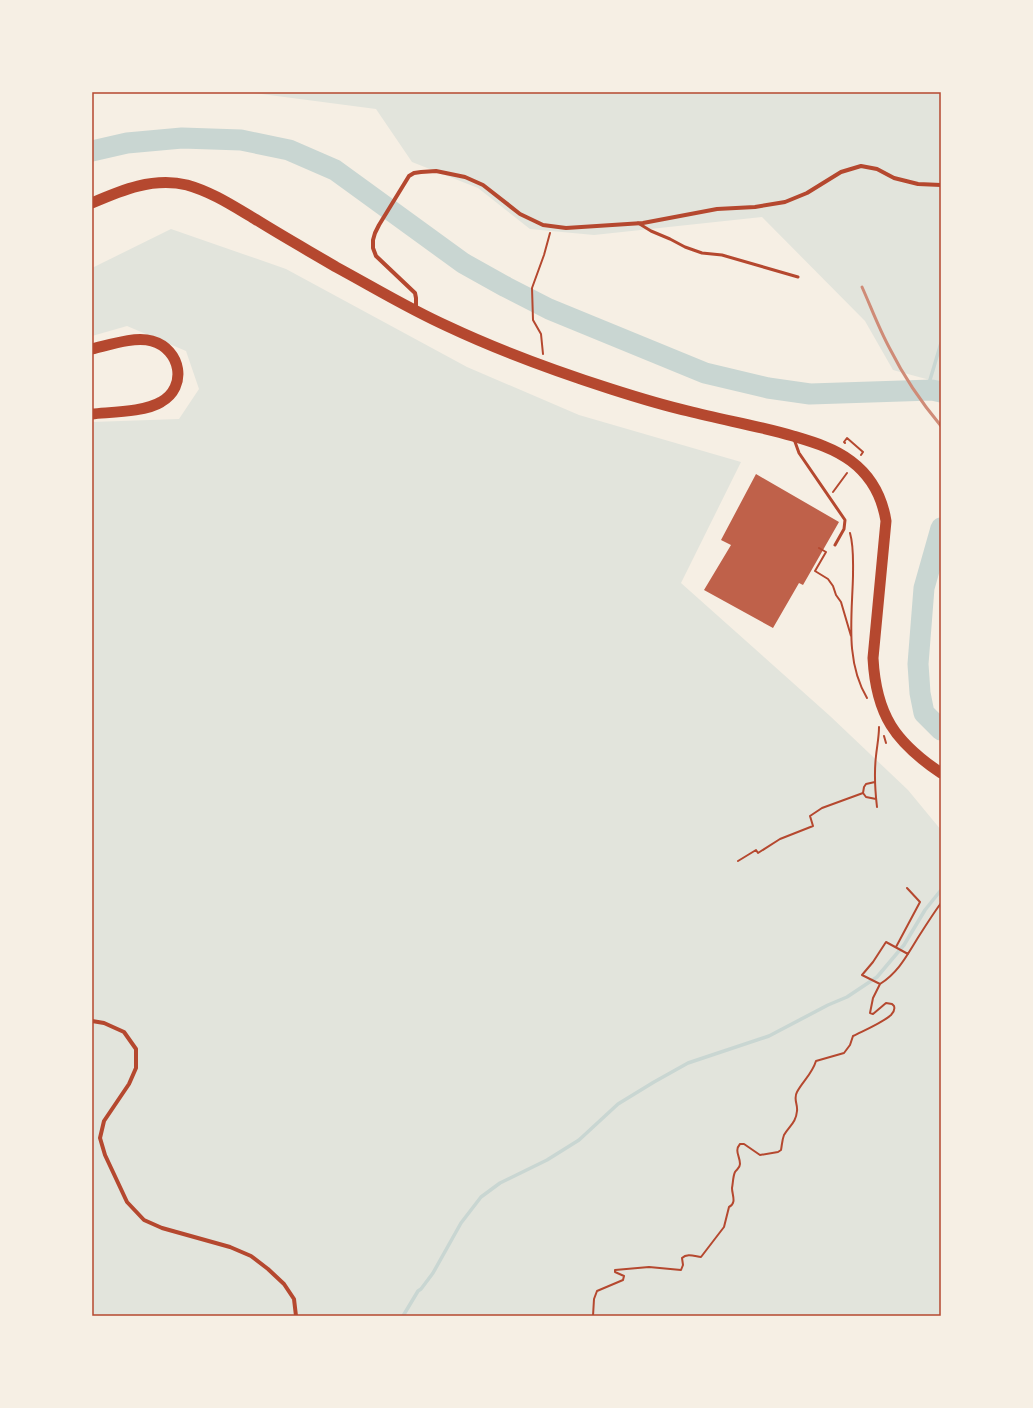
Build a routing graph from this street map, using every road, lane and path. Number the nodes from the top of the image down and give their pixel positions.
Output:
1 (941, 185) edge
2 (92, 203) edge
3 (638, 224) junction
4 (551, 226) junction
5 (798, 277) dead end
6 (416, 311) junction
7 (92, 349) edge
8 (543, 365) junction
9 (92, 414) edge
10 (792, 436) junction
11 (850, 446) dead end
12 (864, 452) dead end
13 (835, 545) dead end
14 (819, 548) dead end
15 (851, 638) dead end
16 (941, 773) edge
17 (875, 782) dead end
18 (863, 793) junction
19 (876, 799) dead end
20 (738, 861) dead end
21 (907, 888) dead end
22 (941, 903) edge
23 (896, 947) junction
24 (908, 954) junction
25 (880, 984) junction
26 (92, 1021) edge
27 (296, 1316) edge
28 (593, 1316) edge

1 - 3 street
2 - 6 highway
3 - 4 street
3 - 5 lane
4 - 6 street
4 - 8 path
6 - 8 highway
7 - 9 highway
8 - 10 highway
10 - 13 lane
10 - 16 highway
11 - 12 path
14 - 15 path
17 - 18 path
18 - 19 path
18 - 20 path
21 - 23 path
22 - 24 path
23 - 24 path
23 - 25 path
24 - 25 path
25 - 28 path
26 - 27 street

